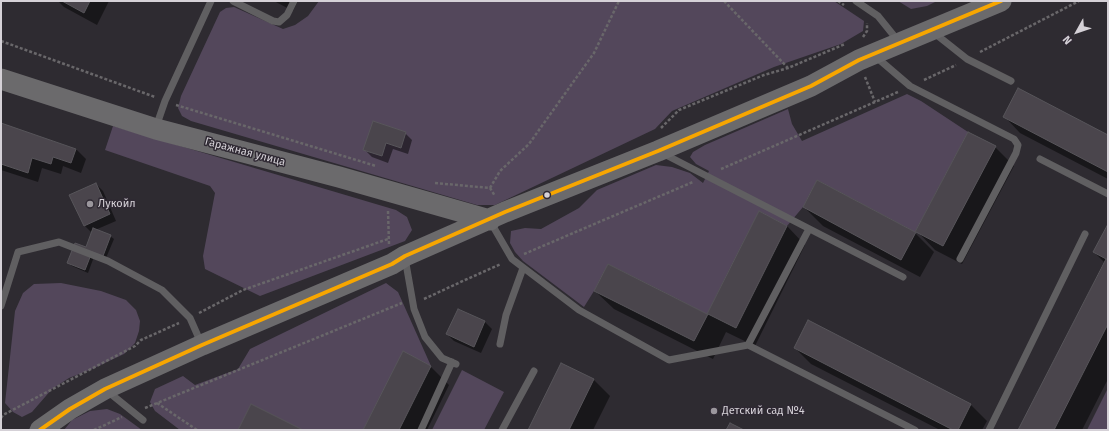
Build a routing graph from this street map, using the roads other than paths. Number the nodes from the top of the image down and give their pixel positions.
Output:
1 (211, 1) edge
2 (233, 1) edge
3 (294, 1) edge
4 (856, 1) edge
5 (1000, 1) edge
6 (931, 31) junction
7 (900, 43) junction
8 (874, 54) junction
9 (1, 79) edge
10 (1011, 81) dead end
11 (156, 129) junction
12 (658, 141) junction
13 (1040, 159) dead end
14 (1108, 194) edge
15 (498, 216) junction
16 (809, 229) junction
17 (1085, 234) dead end
18 (960, 259) dead end
19 (399, 260) junction
20 (523, 268) junction
21 (904, 277) dead end
22 (1, 306) edge
23 (500, 344) dead end
24 (202, 345) junction
25 (748, 345) junction
26 (534, 371) dead end
27 (105, 389) junction
28 (143, 420) dead end
29 (40, 430) edge
30 (421, 430) edge
31 (502, 430) edge
32 (915, 430) edge
33 (989, 430) edge

1 - 11 lane
2 - 3 lane
4 - 7 lane
5 - 6 main road
6 - 7 main road
6 - 10 lane
7 - 8 main road
8 - 12 main road
8 - 18 lane
9 - 11 main road, Гаражная улица
11 - 15 main road, Гаражная улица
12 - 15 main road
12 - 16 lane
13 - 14 lane
15 - 19 main road
15 - 20 lane
16 - 21 lane
16 - 25 lane
17 - 33 lane
19 - 24 main road
19 - 30 lane
20 - 23 lane
20 - 25 lane
22 - 24 lane
24 - 27 main road
25 - 32 lane
26 - 31 lane
27 - 28 lane
27 - 29 main road

